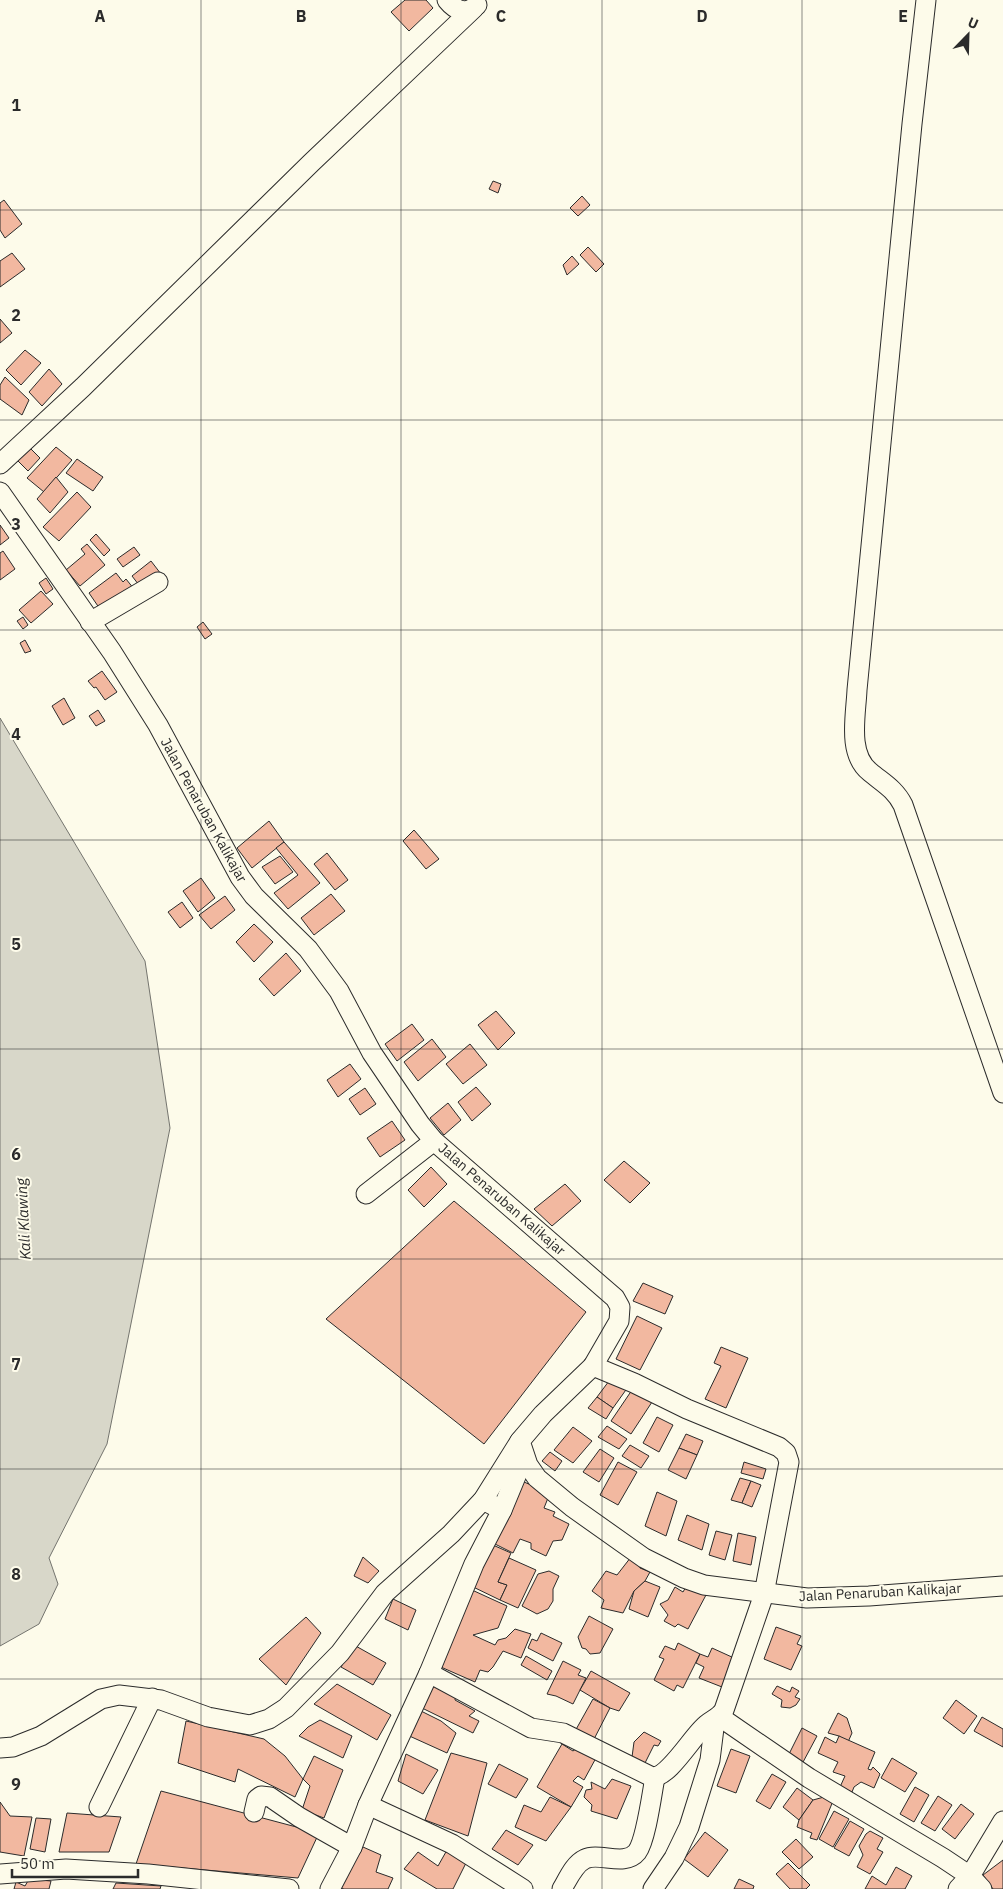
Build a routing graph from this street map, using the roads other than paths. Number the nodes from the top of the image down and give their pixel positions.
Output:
1 (447, 0) edge
2 (926, 0) edge
3 (479, 4) edge
4 (0, 464) edge
5 (0, 492) edge
6 (158, 582) dead end
7 (90, 622) junction
8 (1003, 1093) edge
9 (434, 1142) junction
10 (366, 1194) dead end
11 (593, 1366) junction
12 (522, 1449) junction
13 (483, 1500) junction
14 (502, 1510) junction
15 (1003, 1586) edge
16 (764, 1594) junction
17 (429, 1673) junction
18 (152, 1698) junction
19 (717, 1719) junction
20 (0, 1748) edge
21 (655, 1777) junction
22 (368, 1805) junction
23 (100, 1807) dead end
24 (254, 1812) dead end
25 (1003, 1821) edge
26 (352, 1847) junction
27 (0, 1874) edge
28 (970, 1885) edge
29 (656, 1888) edge
30 (286, 1889) edge
31 (330, 1889) edge
32 (523, 1889) edge
33 (562, 1889) edge

1 - 3 street
2 - 8 street
3 - 4 street
5 - 7 street, Jalan Penaruban Kalikajar
6 - 7 street
7 - 9 street, Jalan Penaruban Kalikajar
9 - 10 street
9 - 11 street, Jalan Penaruban Kalikajar
11 - 12 street, Jalan Penaruban Kalikajar
11 - 16 street
12 - 13 street
12 - 14 street
12 - 16 street, Jalan Penaruban Kalikajar
13 - 14 street
13 - 18 street
14 - 17 street
15 - 16 street, Jalan Penaruban Kalikajar
16 - 19 street
17 - 21 street
17 - 22 street
18 - 20 street
18 - 23 street
19 - 21 street
19 - 28 street
19 - 29 street
21 - 33 street
22 - 26 street
22 - 32 street
24 - 26 street
25 - 28 street
26 - 31 street
27 - 30 street

